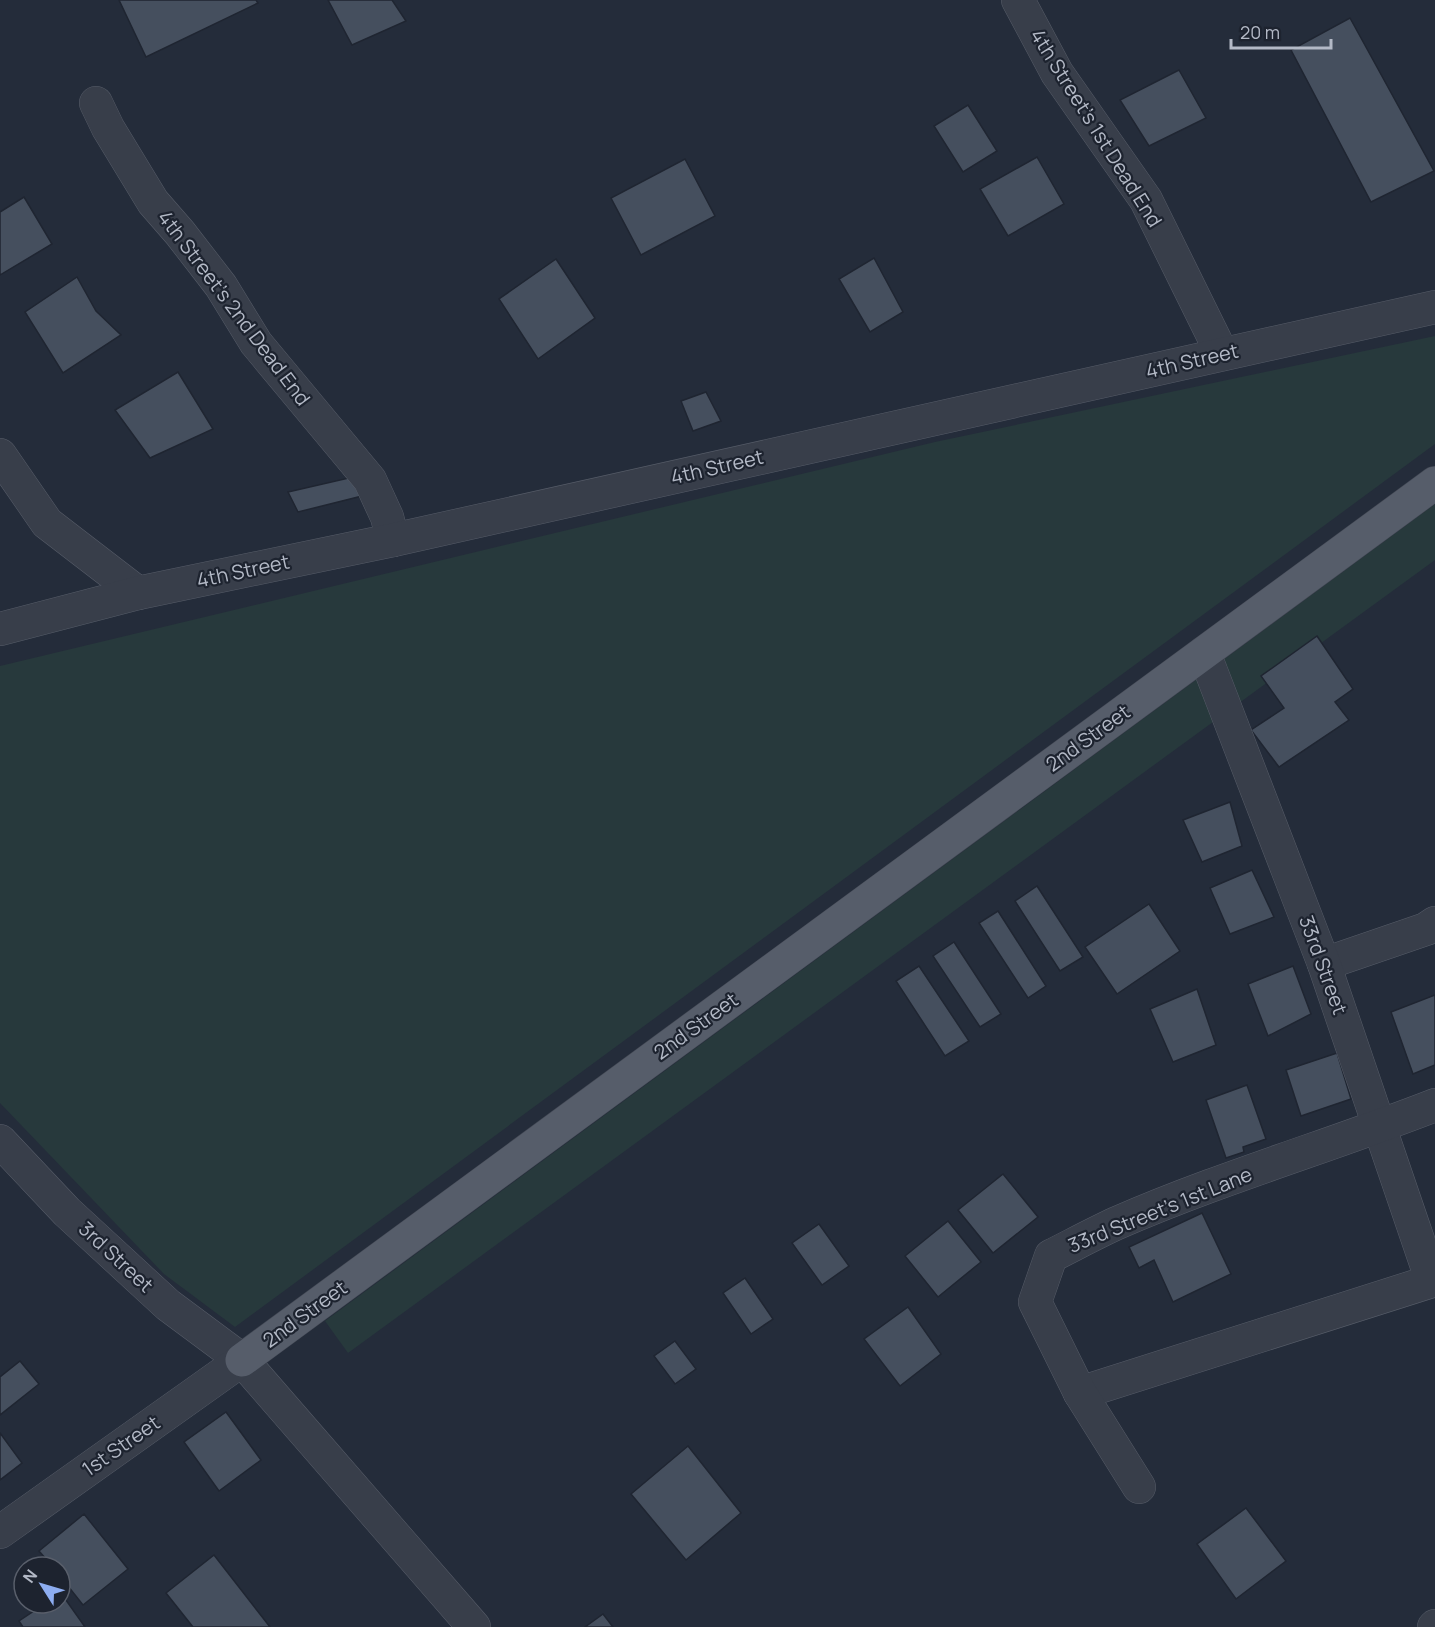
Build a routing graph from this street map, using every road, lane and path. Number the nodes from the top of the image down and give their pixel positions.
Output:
1 (1018, 0) edge
2 (96, 103) dead end
3 (1435, 307) edge
4 (1221, 354) junction
5 (0, 455) edge
6 (1435, 483) edge
7 (393, 540) junction
8 (138, 593) junction
9 (0, 629) edge
10 (1204, 652) junction
11 (1435, 923) edge
12 (1324, 964) junction
13 (1435, 1105) edge
14 (1380, 1127) junction
15 (0, 1142) edge
16 (242, 1360) junction
17 (1080, 1393) junction
18 (1139, 1487) dead end
19 (0, 1532) edge
20 (474, 1627) edge

1 - 4 street, 4th Street's 1st Dead End
2 - 7 street, 4th Street's 2nd Dead End
3 - 4 street, 4th Street
4 - 7 street, 4th Street
5 - 8 street
6 - 10 main road, 2nd Street
7 - 8 street, 4th Street
8 - 9 street, 4th Street
10 - 12 street, 33rd Street
10 - 16 main road, 2nd Street
11 - 12 street
12 - 14 street, 33rd Street
13 - 14 street, 33rd Street's 1st Lane
14 - 17 street, 33rd Street's 1st Lane
14 - 17 street, 33rd Street
15 - 16 street, 3rd Street
16 - 19 street, 1st Street
16 - 20 street, 2nd Street
17 - 18 street, 33rd Street's 1st Lane

